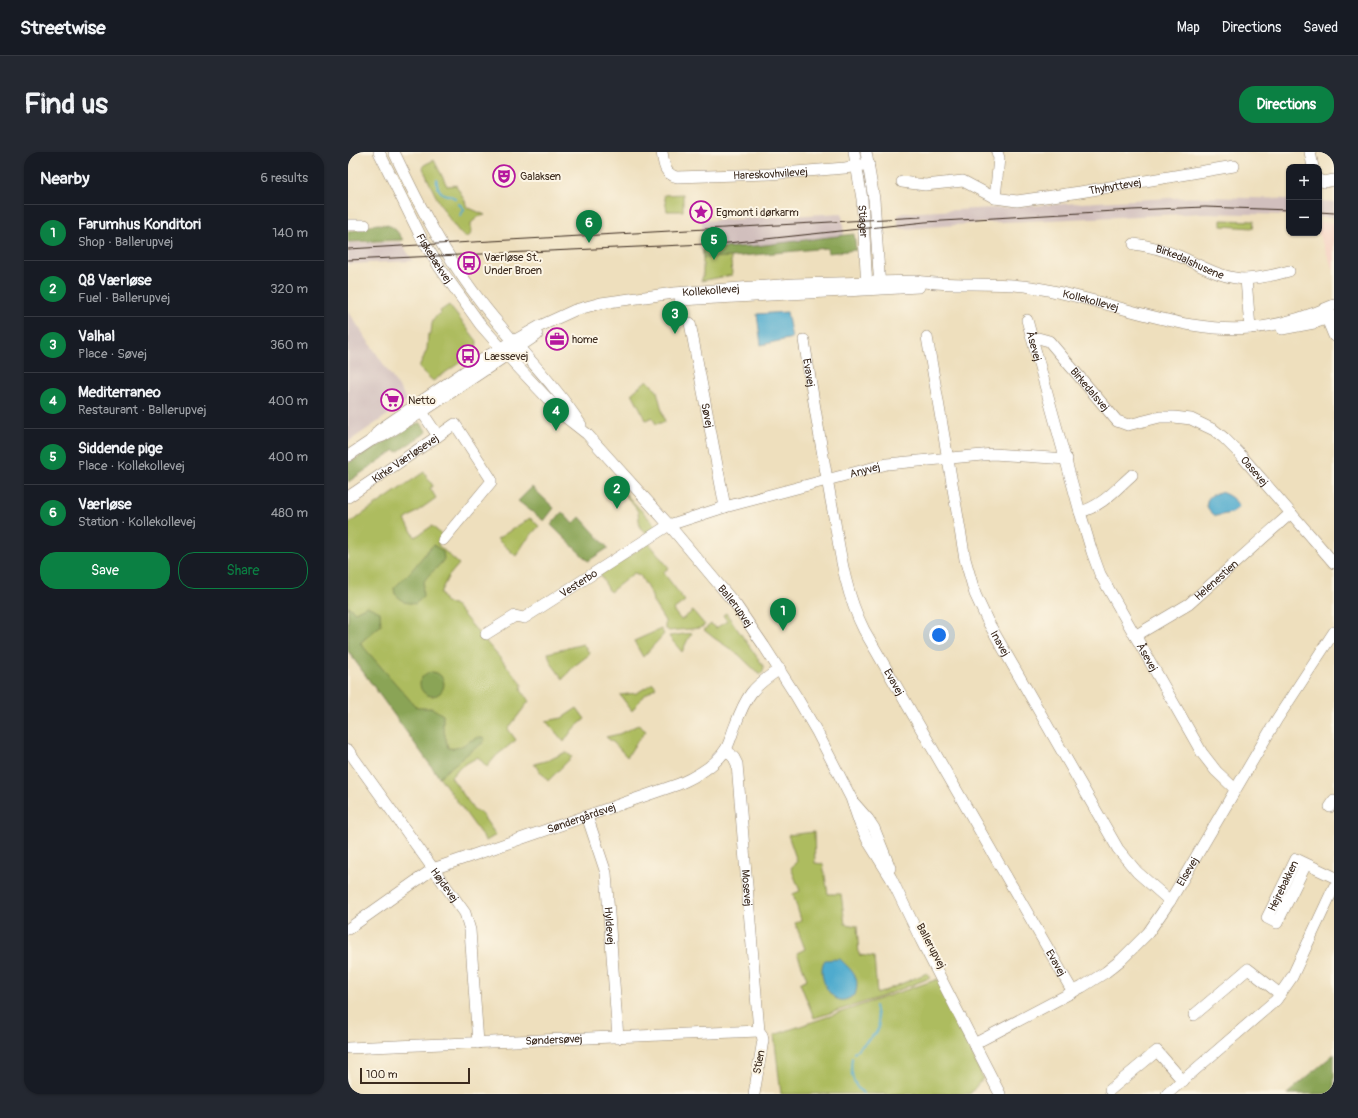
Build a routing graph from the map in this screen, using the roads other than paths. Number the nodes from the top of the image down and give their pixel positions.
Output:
1 (379, 152) edge
2 (394, 152) edge
3 (662, 152) edge
4 (854, 152) edge
5 (866, 152) edge
6 (997, 152) edge
7 (1310, 152) edge
8 (869, 164) junction
9 (1312, 164) edge
10 (857, 166) junction
11 (1234, 166) dead end
12 (1334, 180) edge
13 (1322, 181) edge
14 (902, 182) dead end
15 (995, 198) junction
16 (348, 225) edge
17 (366, 225) dead end
18 (1134, 244) dead end
19 (1289, 271) dead end
20 (1246, 279) junction
21 (879, 285) junction
22 (867, 286) junction
23 (1332, 314) edge
24 (1027, 320) dead end
25 (690, 323) dead end
26 (1250, 328) junction
27 (1334, 336) edge
28 (804, 340) dead end
29 (1033, 340) junction
30 (925, 342) dead end
31 (516, 344) junction
32 (503, 351) junction
33 (419, 408) junction
34 (1154, 419) joint
35 (586, 434) junction
36 (438, 436) junction
37 (348, 456) edge
38 (948, 458) junction
39 (1066, 459) junction
40 (1132, 475) dead end
41 (827, 479) junction
42 (348, 498) edge
43 (725, 507) junction
44 (1080, 512) junction
45 (1291, 513) junction
46 (670, 525) junction
47 (443, 540) dead end
48 (1334, 563) edge
49 (1334, 632) edge
50 (486, 634) dead end
51 (1135, 636) junction
52 (780, 669) junction
53 (726, 749) junction
54 (348, 750) edge
55 (1235, 789) junction
56 (587, 816) junction
57 (1306, 864) junction
58 (433, 869) junction
59 (1334, 877) edge
60 (1334, 887) edge
61 (1170, 901) junction
62 (348, 929) edge
63 (1073, 992) junction
64 (1280, 994) junction
65 (1194, 1015) dead end
66 (759, 1031) junction
67 (618, 1038) junction
68 (978, 1042) junction
69 (478, 1043) junction
70 (348, 1048) edge
71 (1183, 1081) junction
72 (1110, 1090) dead end
73 (754, 1094) edge
74 (1000, 1094) edge
75 (1007, 1094) edge
76 (1167, 1094) edge

1 - 32 street, Fiskebækvej
2 - 31 street, Fiskebækvej
3 - 10 street, Hareskovhvilevej
4 - 10 street, Stiager
5 - 8 street, Stiager
6 - 15 street
7 - 9 street
8 - 10 street, Hareskovhvilevej
8 - 21 street, Stiager
10 - 22 street, Stiager
11 - 15 street, Thyhyttevej
12 - 13 street
14 - 15 street
16 - 17 street
18 - 20 street, Birkedalshusene
19 - 20 street, Birkedalshusene
20 - 26 street
21 - 22 street, Kollekollevej
21 - 26 street, Kollekollevej
22 - 31 street, Kollekollevej
23 - 26 street, Kollekollevej
23 - 27 street
24 - 29 street, Åsevej
25 - 43 street, Søvej
28 - 41 street, Evavej
29 - 34 street, Birkedalsvej
29 - 39 street, Åsevej
30 - 38 street, Inavej
31 - 32 street, Kollekollevej
31 - 35 street, Ballerupvej
32 - 33 street
32 - 35 street, Ballerupvej
33 - 36 street, Kirke Værløsevej
33 - 37 street
34 - 45 street, Oasevej
35 - 46 street, Ballerupvej
36 - 42 street, Kirke Værløsevej
36 - 47 street
38 - 39 street, Anyvej
38 - 41 street, Anyvej
38 - 61 street, Inavej
39 - 44 street, Åsevej
40 - 44 street
41 - 43 street, Anyvej
41 - 63 street, Evavej
43 - 46 street, Anyvej
44 - 51 street, Åsevej
45 - 48 street, Oasevej
45 - 51 street, Helenestien
46 - 50 street, Vesterbo
46 - 52 street, Ballerupvej
49 - 55 street, Elsevej
51 - 55 street, Åsevej
52 - 53 street, Søndergårdsvej
52 - 68 street, Ballerupvej
53 - 56 street, Søndergårdsvej
53 - 66 street, Mosevej
54 - 58 street, Højdevej
55 - 61 street, Elsevej
56 - 58 street, Søndergårdsvej
56 - 67 street, Hyldevej
57 - 57 street, Hejrebakken
57 - 59 street, Hejrebakken
58 - 62 street, Søndergårdsvej
58 - 69 street, Højdevej
60 - 64 street
61 - 63 street, Elsevej
63 - 68 street, Elsevej
64 - 65 street
64 - 71 street
66 - 67 street, Søndersøvej
66 - 73 street, Stien
67 - 69 street, Søndersøvej
68 - 74 street, Ballerupvej
68 - 75 street, Ballerupvej
69 - 70 street, Søndersøvej
71 - 72 street
71 - 76 street

